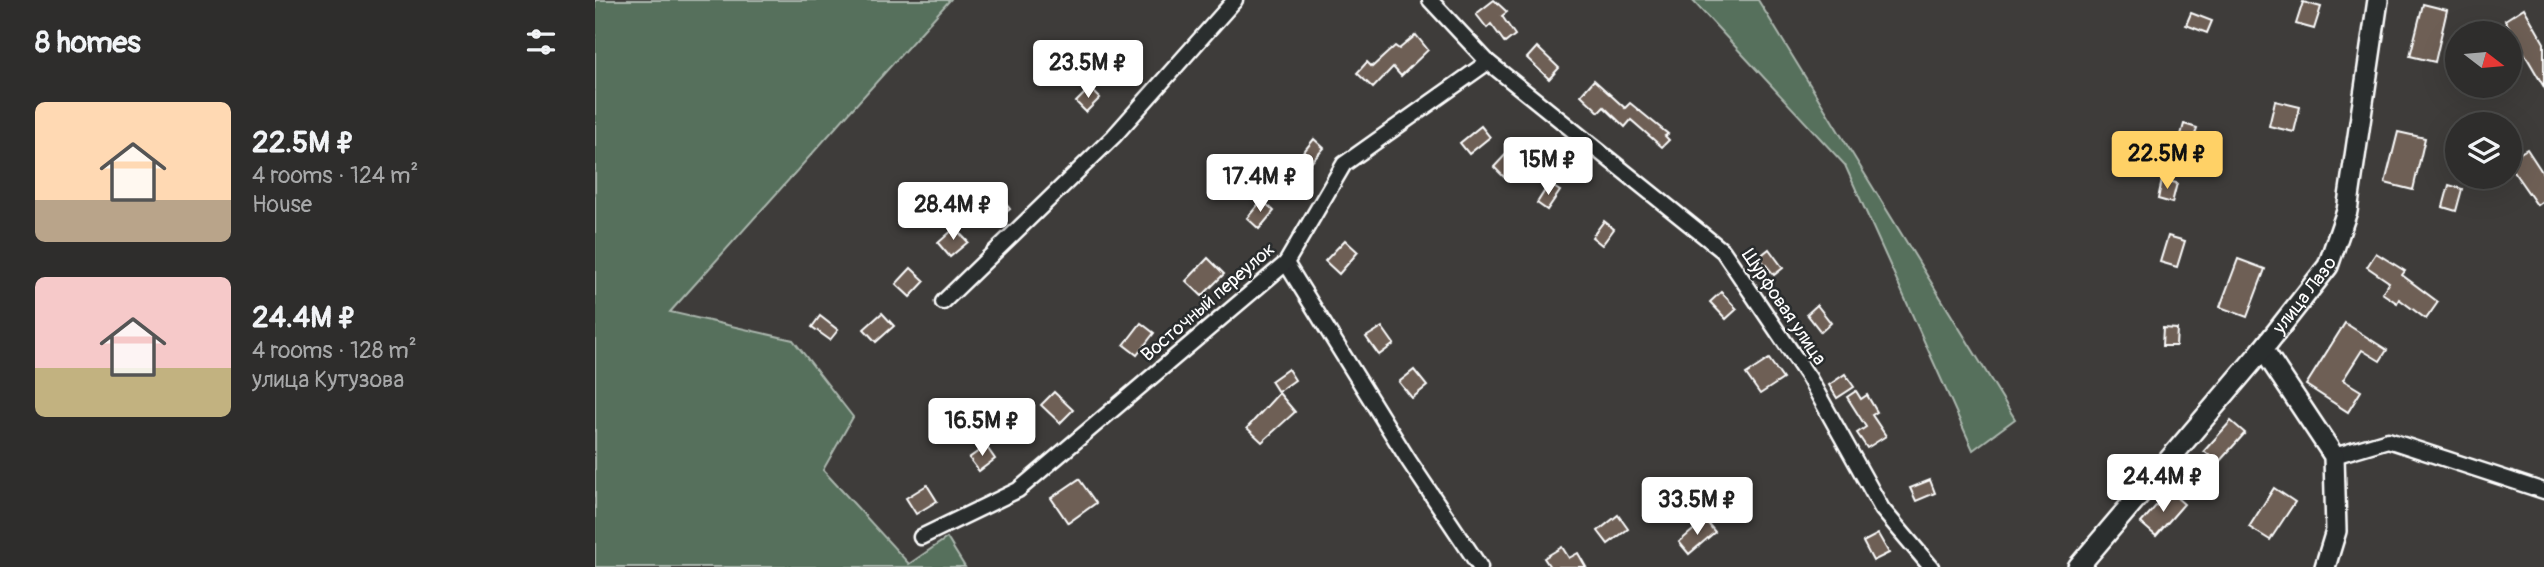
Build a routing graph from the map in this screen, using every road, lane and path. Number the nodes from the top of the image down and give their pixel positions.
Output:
1 (1235, 0) edge
2 (1430, 0) edge
3 (2378, 0) edge
4 (1488, 62) junction
5 (1286, 263) junction
6 (943, 302) dead end
7 (2263, 349) junction
8 (2334, 456) junction
9 (2544, 491) edge
10 (921, 537) dead end
11 (1480, 567) edge
12 (1931, 567) edge
13 (2078, 567) edge
14 (2325, 567) edge

1 - 6 street
2 - 4 street, Шурфовая улица
3 - 7 street, улица Лазо
4 - 5 street, Восточный переулок
4 - 12 street, Шурфовая улица
5 - 10 street, Восточный переулок
5 - 11 street
7 - 8 street, улица Лазо
7 - 13 street
8 - 9 street
8 - 14 street

